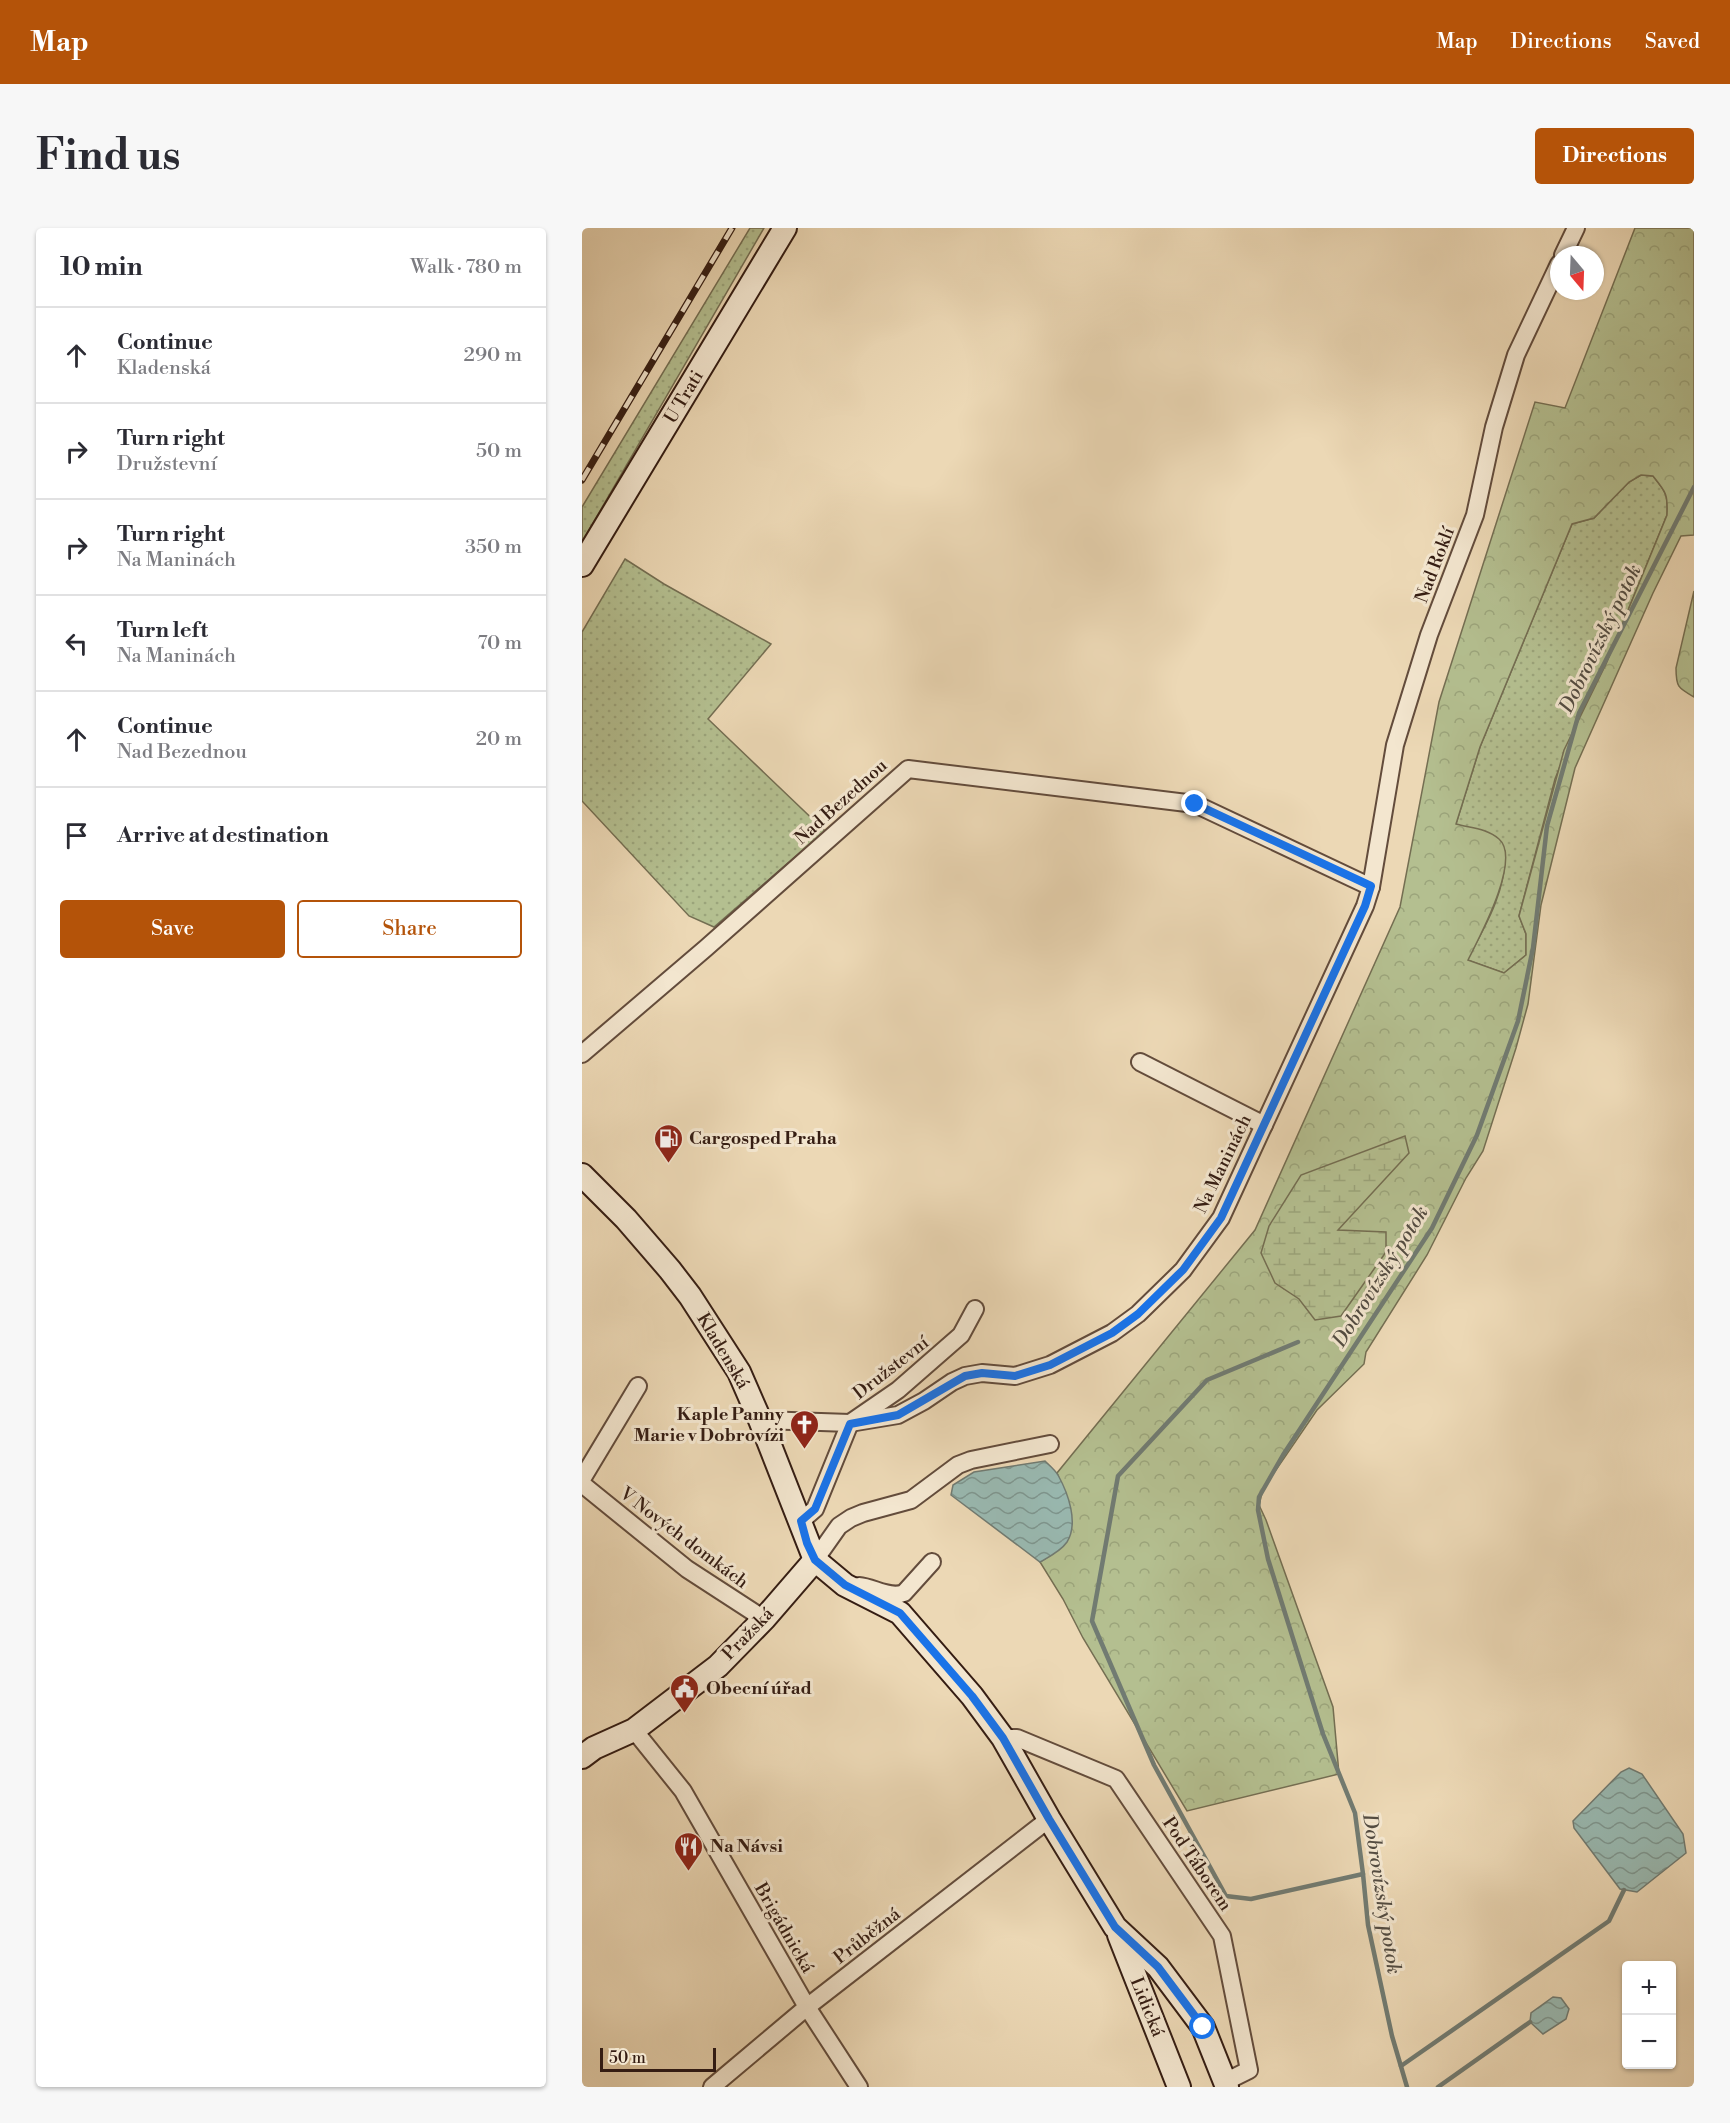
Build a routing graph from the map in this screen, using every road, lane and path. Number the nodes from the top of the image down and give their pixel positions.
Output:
1 (785, 228) edge
2 (1576, 228) edge
3 (1567, 246) edge
4 (1550, 283) edge
5 (582, 565) edge
6 (1371, 886) junction
7 (582, 1054) edge
8 (1140, 1062) dead end
9 (1264, 1125) junction
10 (582, 1176) edge
11 (975, 1309) dead end
12 (638, 1386) dead end
13 (760, 1420) junction
14 (850, 1424) junction
15 (1050, 1444) dead end
16 (582, 1479) edge
17 (582, 1484) edge
18 (801, 1521) junction
19 (815, 1560) junction
20 (932, 1562) dead end
21 (845, 1585) junction
22 (764, 1619) junction
23 (634, 1730) junction
24 (1003, 1738) junction
25 (586, 1748) edge
26 (1049, 1819) junction
27 (1115, 1927) junction
28 (807, 2007) junction
29 (1226, 2084) edge
30 (712, 2087) edge
31 (859, 2087) edge
32 (1179, 2087) edge

1 - 5 street, U Trati
2 - 3 street
4 - 6 street, Nad Roklí
6 - 7 street, Nad Bezednou
6 - 9 street, Na Maninách
8 - 9 street
9 - 14 street, Na Maninách
10 - 13 street, Kladenská
11 - 14 street, Družstevní
12 - 16 street
13 - 14 street, Na Maninách
13 - 18 street, Kladenská
14 - 18 street, Družstevní
15 - 19 street
17 - 22 street, V Nových domkách
18 - 19 street, Kladenská
19 - 21 street, Kladenská
19 - 22 street, Pražská
20 - 21 street
21 - 24 street, Kladenská
22 - 23 street, Pražská
23 - 25 street, Pražská
23 - 28 street, Brigádnická
24 - 26 street, Kladenská
24 - 29 street, Pod Táborem
26 - 27 street, Kladenská
26 - 28 street, Průběžná
27 - 29 street, Kladenská
27 - 32 street, Lidická
28 - 30 street, Průběžná
28 - 31 street, Brigádnická

